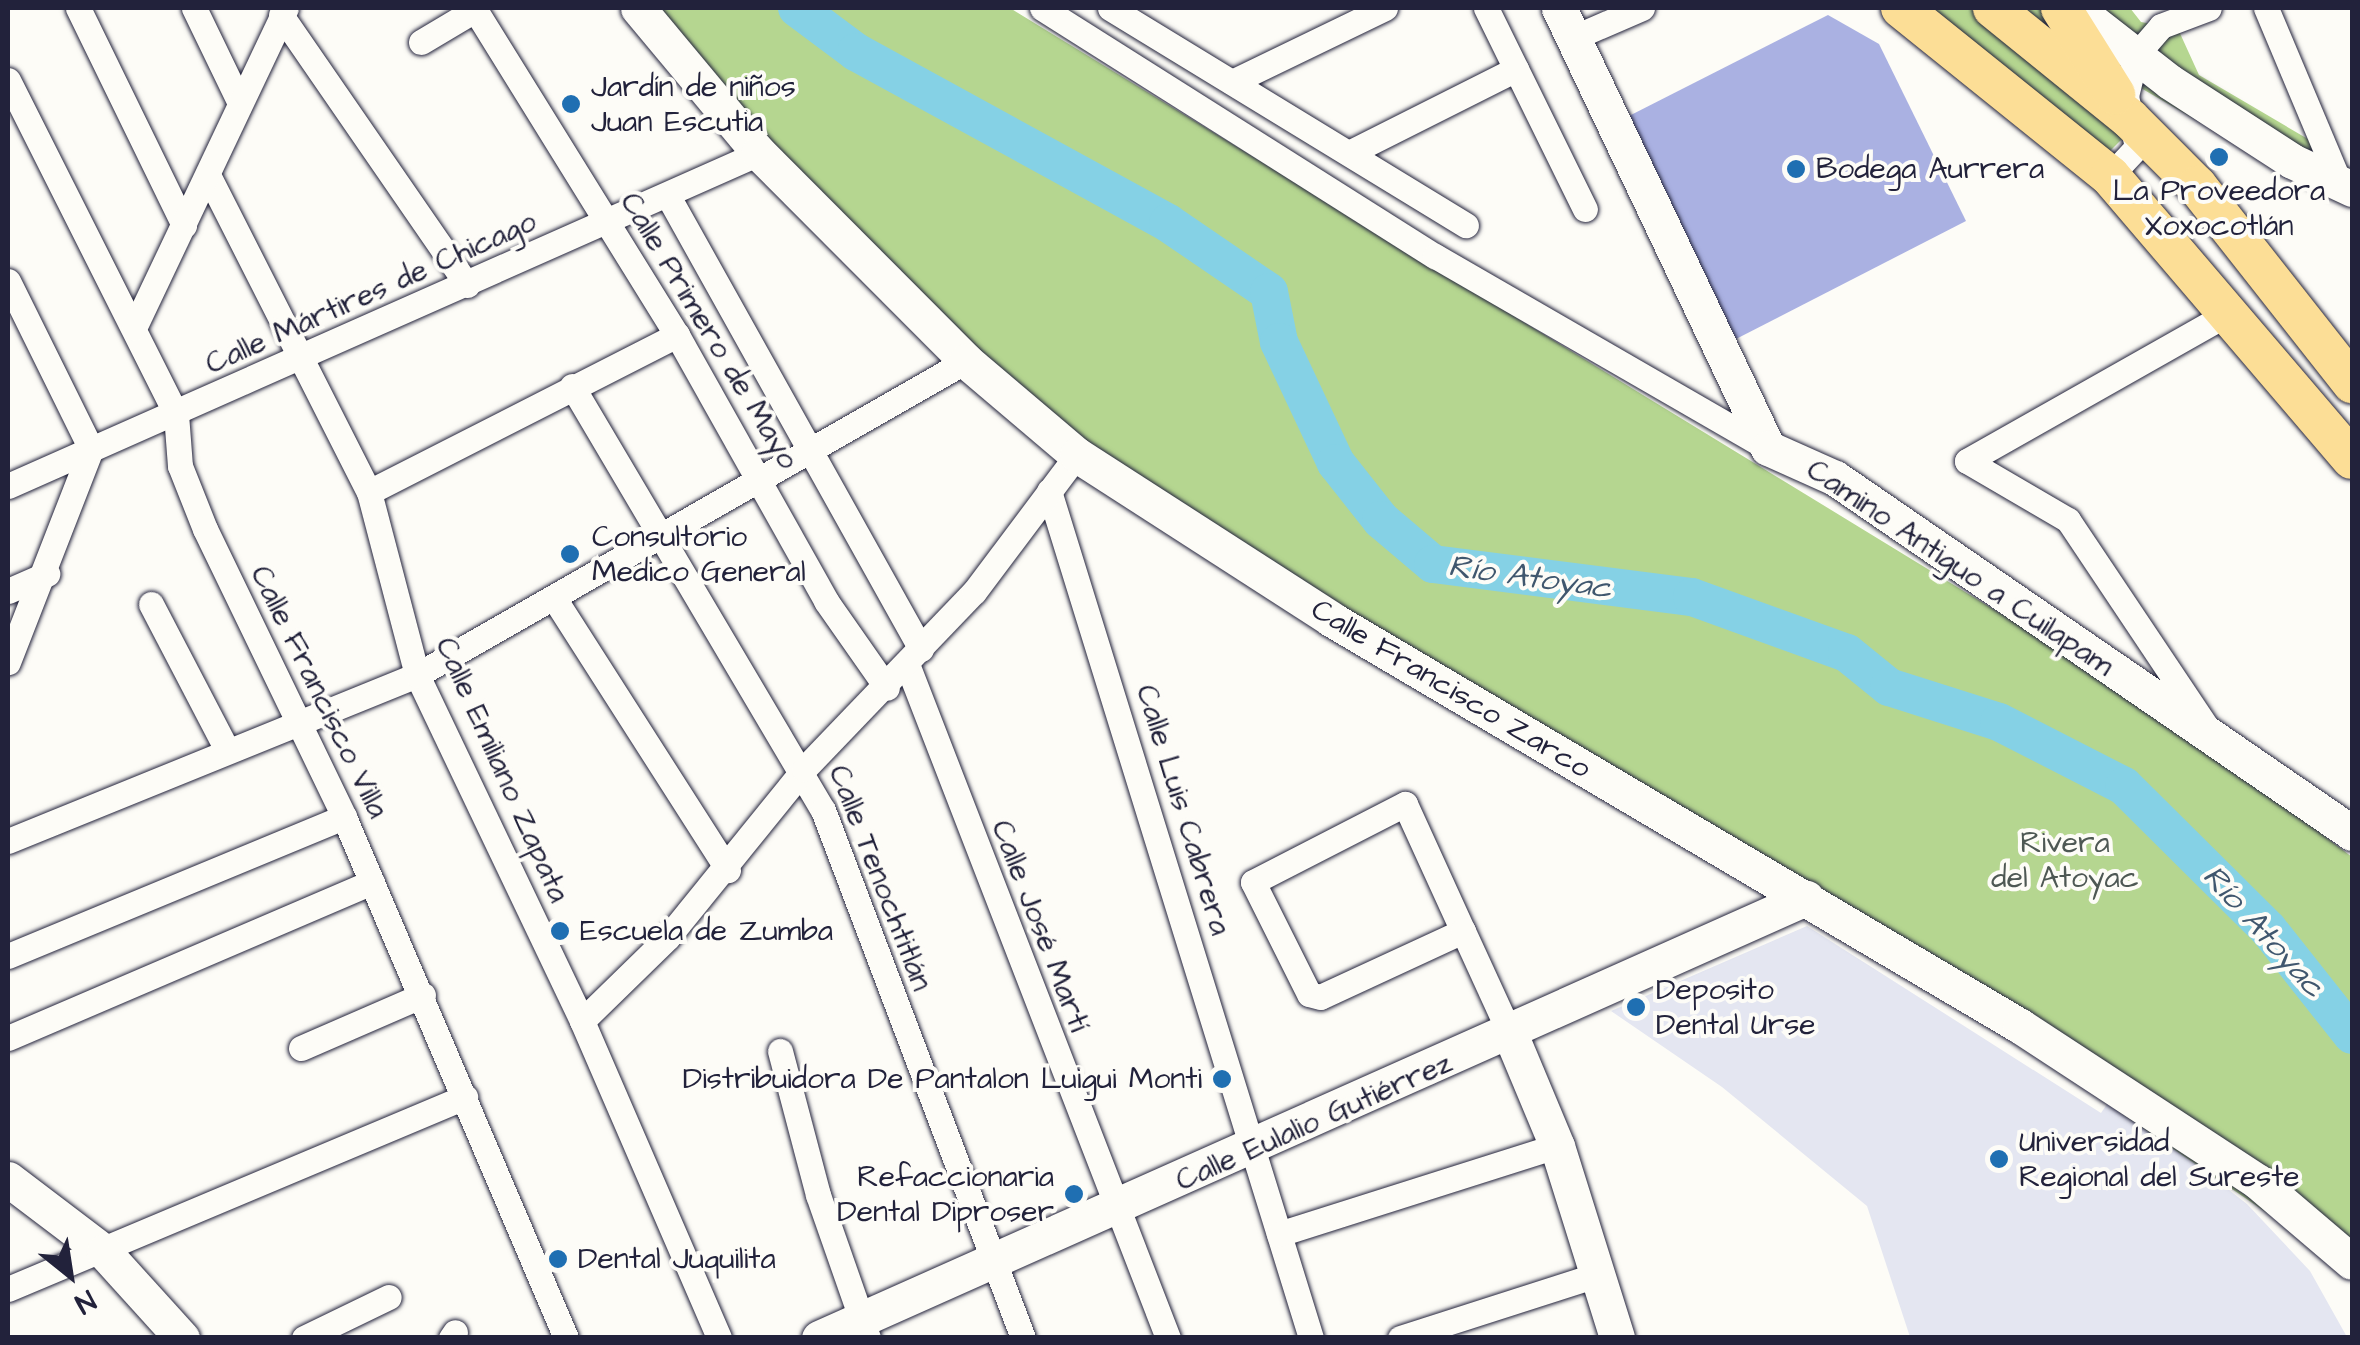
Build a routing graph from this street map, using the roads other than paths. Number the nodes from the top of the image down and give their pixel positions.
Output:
1 (78, 8) edge
2 (194, 8) edge
3 (638, 8) edge
4 (1042, 8) edge
5 (1110, 8) edge
6 (1384, 8) edge
7 (1486, 8) edge
8 (1642, 8) edge
9 (1901, 8) edge
10 (1993, 8) edge
11 (2060, 8) edge
12 (2075, 8) edge
13 (2209, 8) edge
14 (2266, 8) edge
15 (474, 9) edge
16 (284, 11) edge
17 (1567, 22) edge
18 (421, 42) dead end
19 (2136, 55) junction
20 (1516, 69) junction
21 (8, 80) edge
22 (1232, 82) junction
23 (239, 100) junction
24 (2130, 119) junction
25 (759, 153) junction
26 (1348, 153) junction
27 (208, 175) junction
28 (2110, 176) junction
29 (2347, 188) edge
30 (668, 196) junction
31 (1585, 210) dead end
32 (608, 223) junction
33 (184, 225) junction
34 (1466, 225) dead end
35 (8, 281) edge
36 (467, 285) junction
37 (2232, 311) junction
38 (134, 328) junction
39 (677, 335) junction
40 (306, 358) junction
41 (966, 361) junction
42 (2352, 383) edge
43 (572, 386) junction
44 (176, 414) junction
45 (1768, 448) junction
46 (91, 449) junction
47 (812, 452) junction
48 (1077, 455) junction
49 (2352, 459) edge
50 (761, 482) junction
51 (8, 486) edge
52 (1049, 491) junction
53 (369, 492) junction
54 (660, 536) junction
55 (46, 574) junction
56 (8, 591) edge
57 (554, 598) junction
58 (151, 604) dead end
59 (914, 656) junction
60 (8, 662) edge
61 (416, 674) junction
62 (887, 688) junction
63 (299, 724) junction
64 (2208, 728) junction
65 (226, 748) junction
66 (804, 770) junction
67 (344, 817) junction
68 (2352, 834) edge
69 (8, 841) edge
70 (728, 870) junction
71 (372, 882) junction
72 (1806, 898) junction
73 (1463, 931) junction
74 (8, 956) edge
75 (423, 995) junction
76 (582, 1020) junction
77 (1511, 1036) junction
78 (8, 1038) edge
79 (301, 1048) dead end
80 (780, 1051) dead end
81 (465, 1098) junction
82 (1558, 1146) junction
83 (1254, 1149) junction
84 (8, 1178) edge
85 (1113, 1210) junction
86 (1280, 1234) junction
87 (104, 1252) junction
88 (990, 1261) junction
89 (2352, 1262) edge
90 (1599, 1274) junction
91 (8, 1289) edge
92 (389, 1297) dead end
93 (864, 1328) edge
94 (182, 1338) edge
95 (304, 1338) edge
96 (566, 1338) edge
97 (720, 1338) edge
98 (819, 1338) edge
99 (1023, 1338) edge
100 (1168, 1338) edge
101 (1312, 1338) edge
102 (1400, 1338) edge
103 (1618, 1338) edge

1 - 33 street
2 - 23 street
3 - 25 street, Calle Francisco Zarco
4 - 45 street
5 - 22 street
6 - 22 street
7 - 20 street
8 - 17 street
9 - 28 main road
10 - 24 main road
11 - 24 main road
12 - 19 street
13 - 19 street
14 - 29 street
15 - 18 street
15 - 32 street, Calle Primero de Mayo
16 - 23 street
16 - 36 street
17 - 45 street
19 - 24 street
19 - 29 street
20 - 26 street
20 - 31 street
21 - 38 street, Calle Francisco Villa
22 - 26 street
23 - 27 street
24 - 28 street
24 - 42 main road
25 - 30 street, Calle Mártires de Chicago
25 - 41 street, Calle Francisco Zarco
26 - 34 street
27 - 33 street
27 - 40 street, Calle Emiliano Zapata
28 - 37 main road
30 - 32 street, Calle Mártires de Chicago
30 - 47 street, Calle José Martí
32 - 36 street, Calle Mártires de Chicago
32 - 39 street, Calle Primero de Mayo
33 - 38 street
35 - 46 street
36 - 40 street, Calle Mártires de Chicago
37 - 49 main road
37 - 64 street
38 - 44 street, Calle Francisco Villa
39 - 43 street
39 - 50 street, Calle Primero de Mayo
40 - 44 street, Calle Mártires de Chicago
40 - 53 street, Calle Emiliano Zapata
41 - 47 street
41 - 48 street, Calle Francisco Zarco
43 - 53 street
43 - 54 street, Calle Tenochtitlán
44 - 46 street, Calle Mártires de Chicago
44 - 63 street, Calle Francisco Villa
45 - 64 street, Camino Antiguo a Cuilapam
46 - 51 street, Calle Mártires de Chicago
46 - 55 street
47 - 50 street
47 - 59 street, Calle José Martí
48 - 52 street
48 - 72 street, Calle Francisco Zarco
50 - 54 street
50 - 62 street, Calle Primero de Mayo
52 - 59 street
52 - 83 street, Calle Luis Cabrera
53 - 61 street, Calle Emiliano Zapata
54 - 57 street
54 - 66 street, Calle Tenochtitlán
55 - 56 street
55 - 60 street
57 - 61 street
57 - 70 street
58 - 65 street
59 - 62 street
59 - 85 street, Calle José Martí
61 - 63 street
61 - 76 street, Calle Emiliano Zapata
62 - 66 street
63 - 65 street
63 - 67 street, Calle Francisco Villa
64 - 68 street, Camino Antiguo a Cuilapam
65 - 69 street
66 - 70 street
66 - 88 street, Calle Tenochtitlán
67 - 71 street, Calle Francisco Villa
67 - 74 street
70 - 76 street
71 - 75 street, Calle Francisco Villa
71 - 78 street
72 - 77 street, Calle Eulalio Gutiérrez
72 - 89 street, Calle Francisco Zarco
73 - 73 street
73 - 77 street
75 - 79 street
75 - 81 street, Calle Francisco Villa
76 - 97 street, Calle Emiliano Zapata
77 - 82 street
77 - 83 street, Calle Eulalio Gutiérrez
80 - 93 street
81 - 87 street
81 - 96 street, Calle Francisco Villa
82 - 86 street
82 - 90 street
83 - 85 street, Calle Eulalio Gutiérrez
83 - 86 street, Calle Luis Cabrera
84 - 87 street
85 - 88 street, Calle Eulalio Gutiérrez
85 - 100 street, Calle José Martí
86 - 101 street, Calle Luis Cabrera
87 - 91 street
87 - 94 street
88 - 93 street, Calle Eulalio Gutiérrez
88 - 99 street, Calle Tenochtitlán
90 - 102 street
90 - 103 street
92 - 95 street
93 - 98 street, Calle Eulalio Gutiérrez

